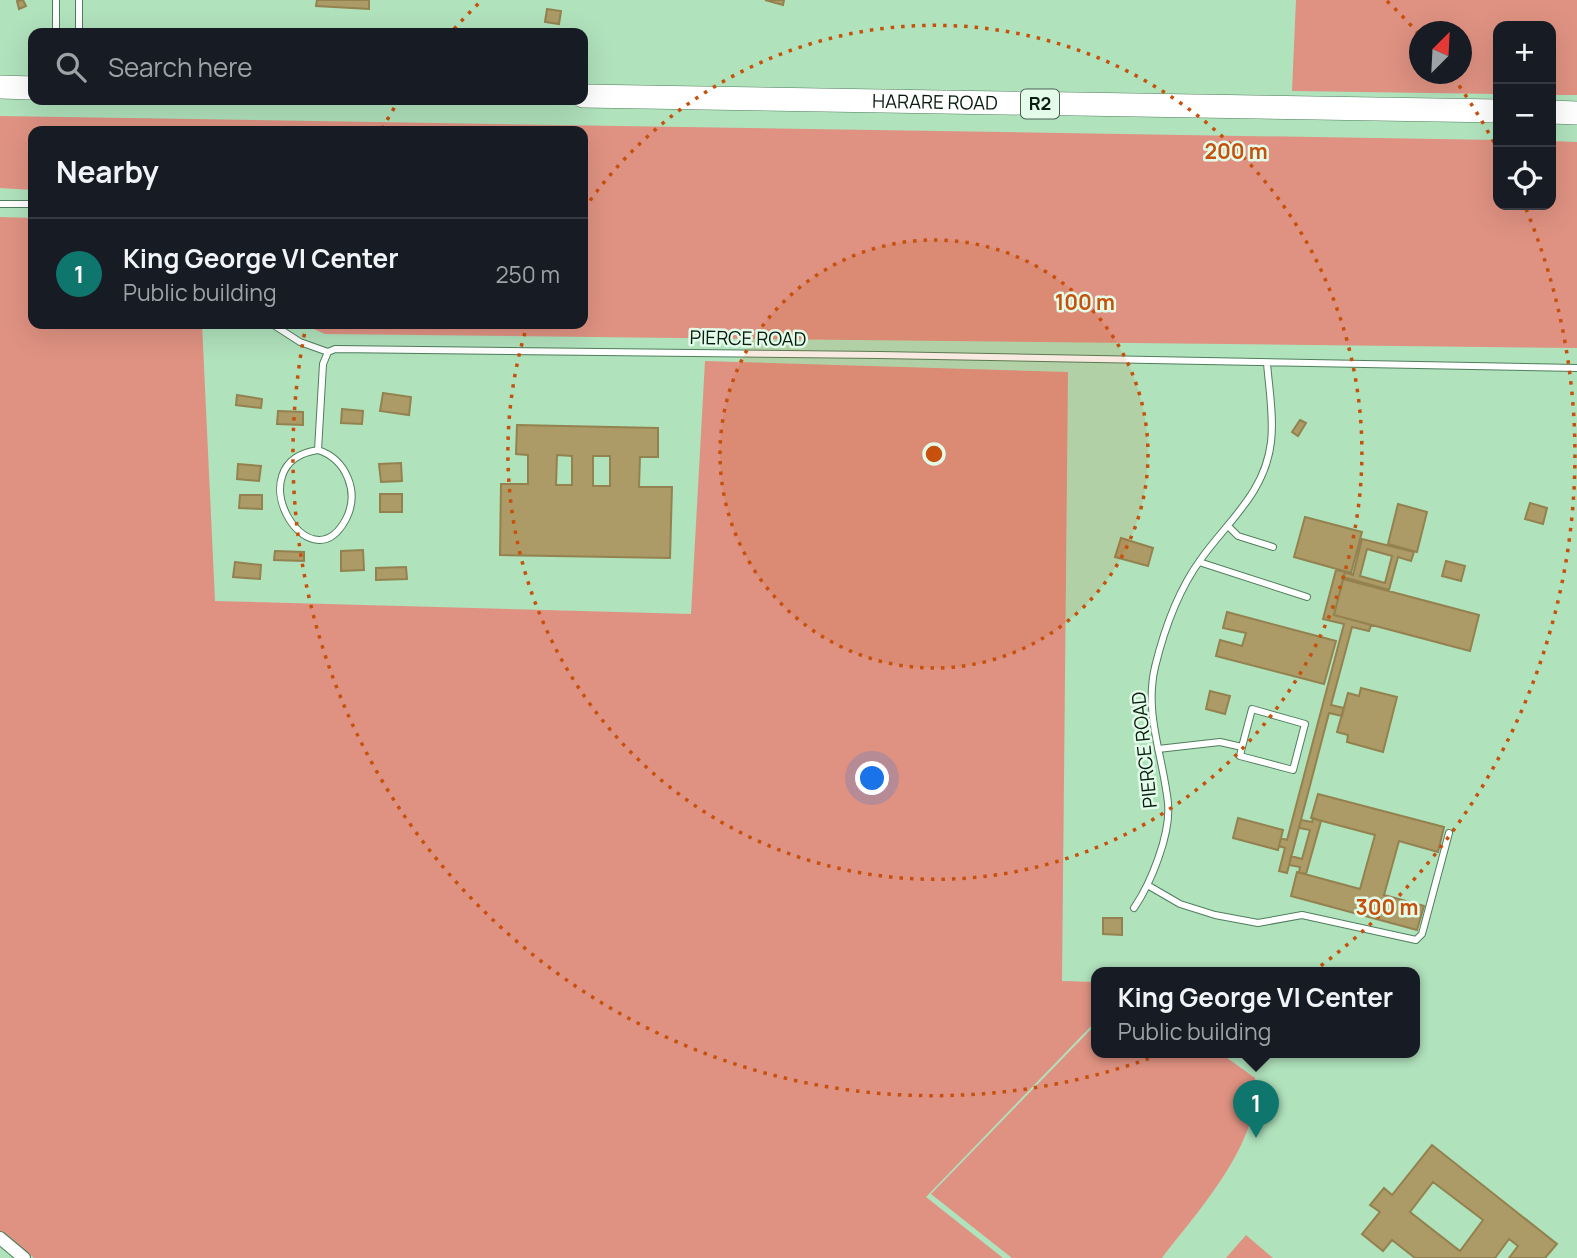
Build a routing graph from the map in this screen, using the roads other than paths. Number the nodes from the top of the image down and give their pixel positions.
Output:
1 (56, 0) edge
2 (79, 0) edge
3 (56, 28) edge
4 (79, 28) edge
5 (0, 87) edge
6 (28, 88) edge
7 (588, 96) edge
8 (1493, 111) edge
9 (1556, 112) edge
10 (1577, 113) edge
11 (0, 204) edge
12 (28, 204) edge
13 (280, 329) edge
14 (328, 352) junction
15 (1267, 363) junction
16 (1577, 368) edge
17 (318, 450) junction
18 (1229, 527) junction
19 (1273, 547) dead end
20 (1199, 562) junction
21 (1307, 597) dead end
22 (1242, 747) junction
23 (1158, 749) junction
24 (1448, 833) dead end
25 (1149, 886) junction
26 (1134, 908) dead end
27 (0, 1238) edge
28 (24, 1258) edge

1 - 3 lane
2 - 4 lane
5 - 6 highway
7 - 8 highway, HARARE ROAD / R2
9 - 10 highway
11 - 12 lane
13 - 14 lane
14 - 15 lane, PIERCE ROAD
14 - 17 lane
15 - 16 lane, PIERCE ROAD
15 - 18 lane, PIERCE ROAD
17 - 17 lane
18 - 19 lane
18 - 20 lane, PIERCE ROAD
20 - 21 lane
20 - 23 lane, PIERCE ROAD
22 - 22 lane
22 - 23 lane
23 - 25 lane, PIERCE ROAD
24 - 25 lane
25 - 26 lane, PIERCE ROAD
27 - 28 street

